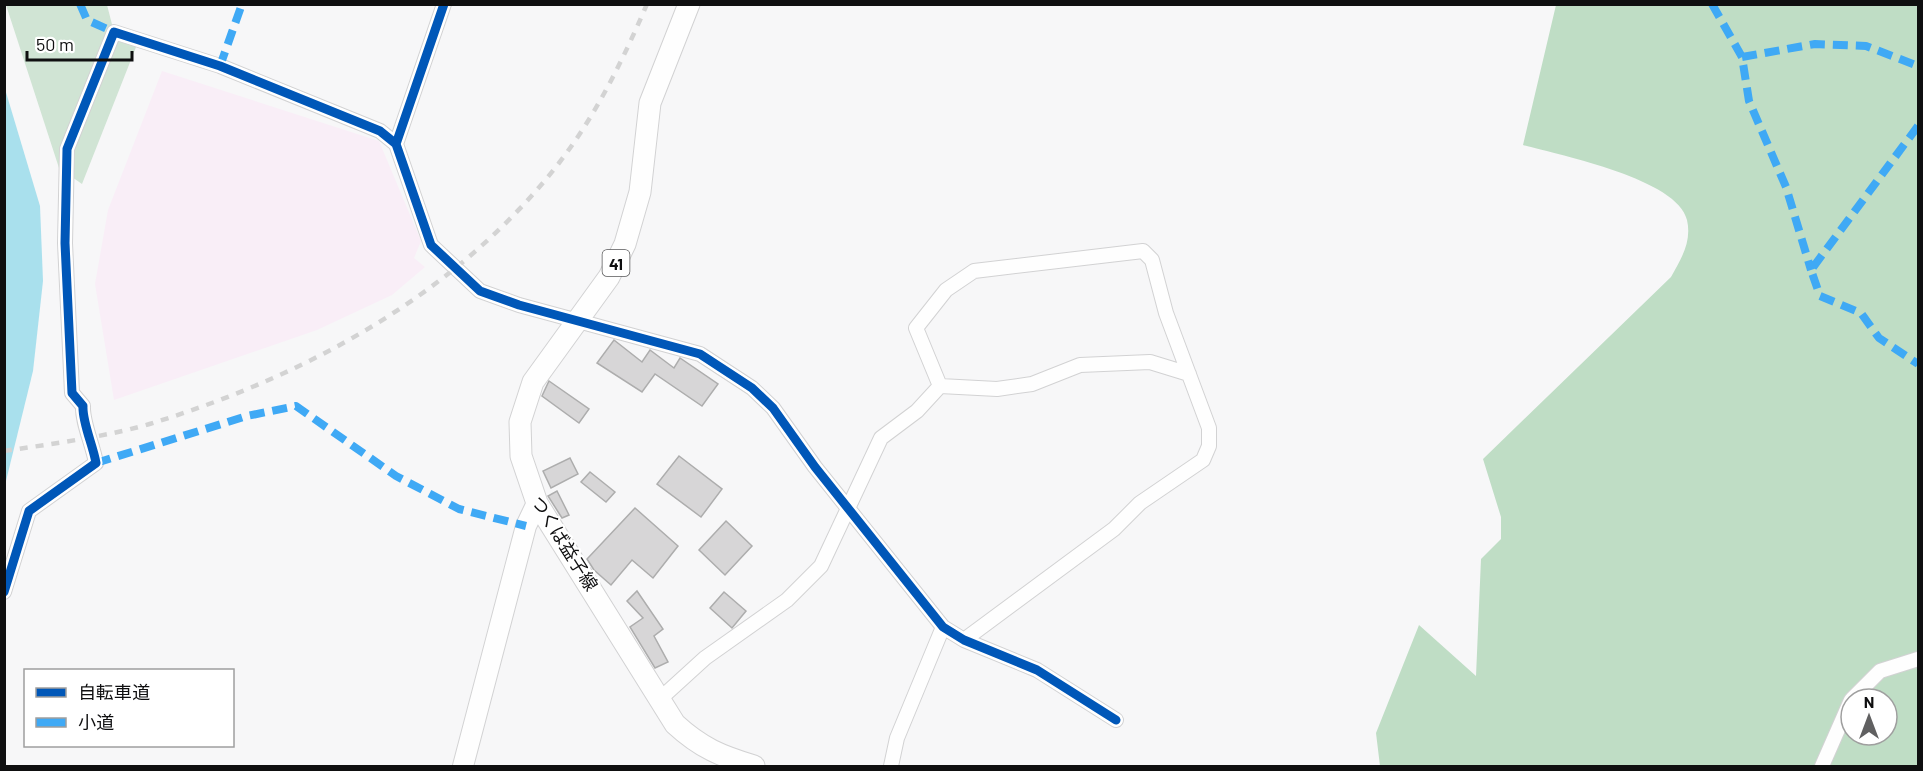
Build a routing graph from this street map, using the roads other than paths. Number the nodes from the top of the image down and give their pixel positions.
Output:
1 (444, 4) edge
2 (689, 4) edge
3 (396, 144) junction
4 (579, 322) junction
5 (1189, 374) junction
6 (940, 386) junction
7 (537, 502) junction
8 (848, 507) junction
9 (4, 592) edge
10 (944, 627) junction
11 (964, 640) junction
12 (1918, 659) edge
13 (1865, 687) edge
14 (660, 699) junction
15 (1116, 720) dead end
16 (1839, 729) edge
17 (463, 766) edge
18 (754, 766) edge
19 (891, 766) edge
20 (1822, 766) edge

1 - 3 street
2 - 4 main road, つくば益子線 / 41
3 - 4 street
3 - 9 street
4 - 7 main road, つくば益子線 / 41
4 - 8 street
5 - 6 street
5 - 6 street
5 - 11 street
6 - 8 street
7 - 14 main road, つくば益子線 / 41
7 - 17 street
8 - 10 street
8 - 14 street
10 - 11 street
10 - 19 street
11 - 15 street
12 - 13 street
14 - 18 main road, つくば益子線 / 41
16 - 20 street

